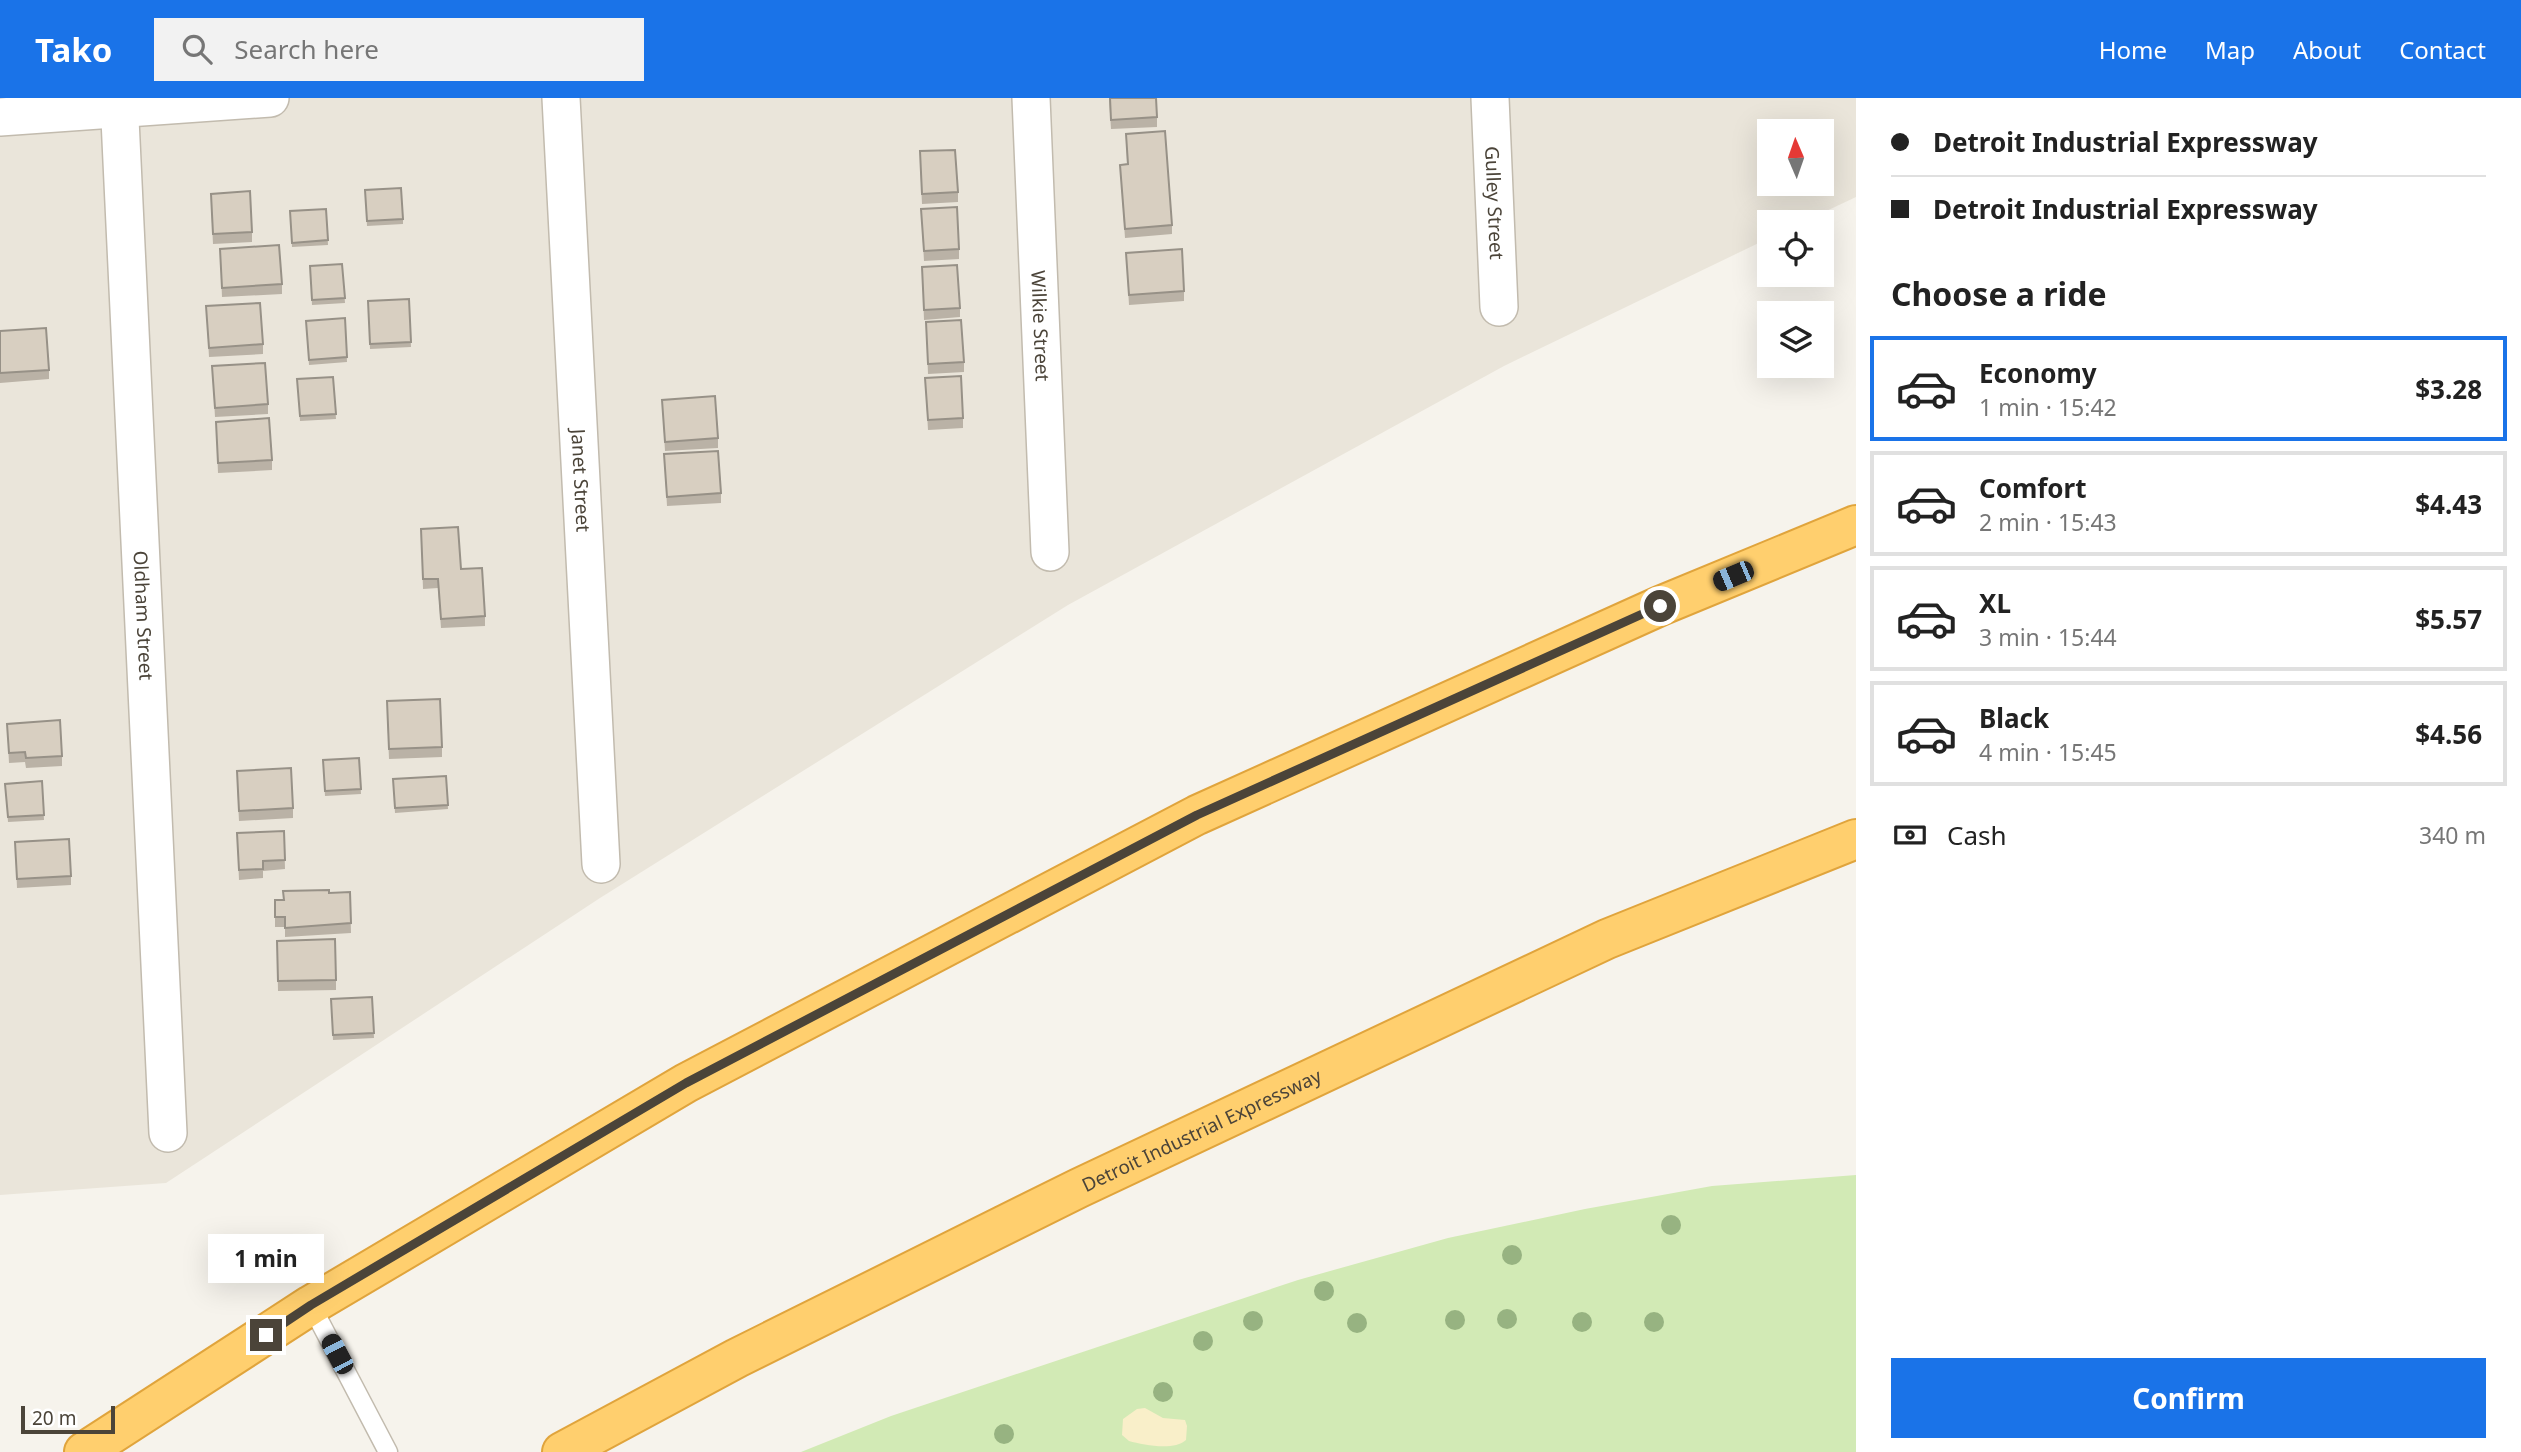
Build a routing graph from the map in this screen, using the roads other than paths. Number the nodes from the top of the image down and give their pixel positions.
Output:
1 (270, 98) edge
2 (561, 98) edge
3 (1031, 98) edge
4 (1490, 98) edge
5 (119, 103) edge
6 (0, 117) edge
7 (1499, 307) dead end
8 (1856, 525) edge
9 (1050, 552) dead end
10 (1856, 839) edge
11 (601, 864) dead end
12 (168, 1133) dead end
13 (311, 1305) junction
14 (84, 1452) edge
15 (388, 1452) edge
16 (562, 1452) edge

1 - 5 street
2 - 11 street, Janet Street
3 - 9 street, Wilkie Street
4 - 7 street, Gulley Street
5 - 6 street
5 - 12 street, Oldham Street
8 - 13 highway
10 - 16 highway, Detroit Industrial Expressway
13 - 14 highway
13 - 15 lane

